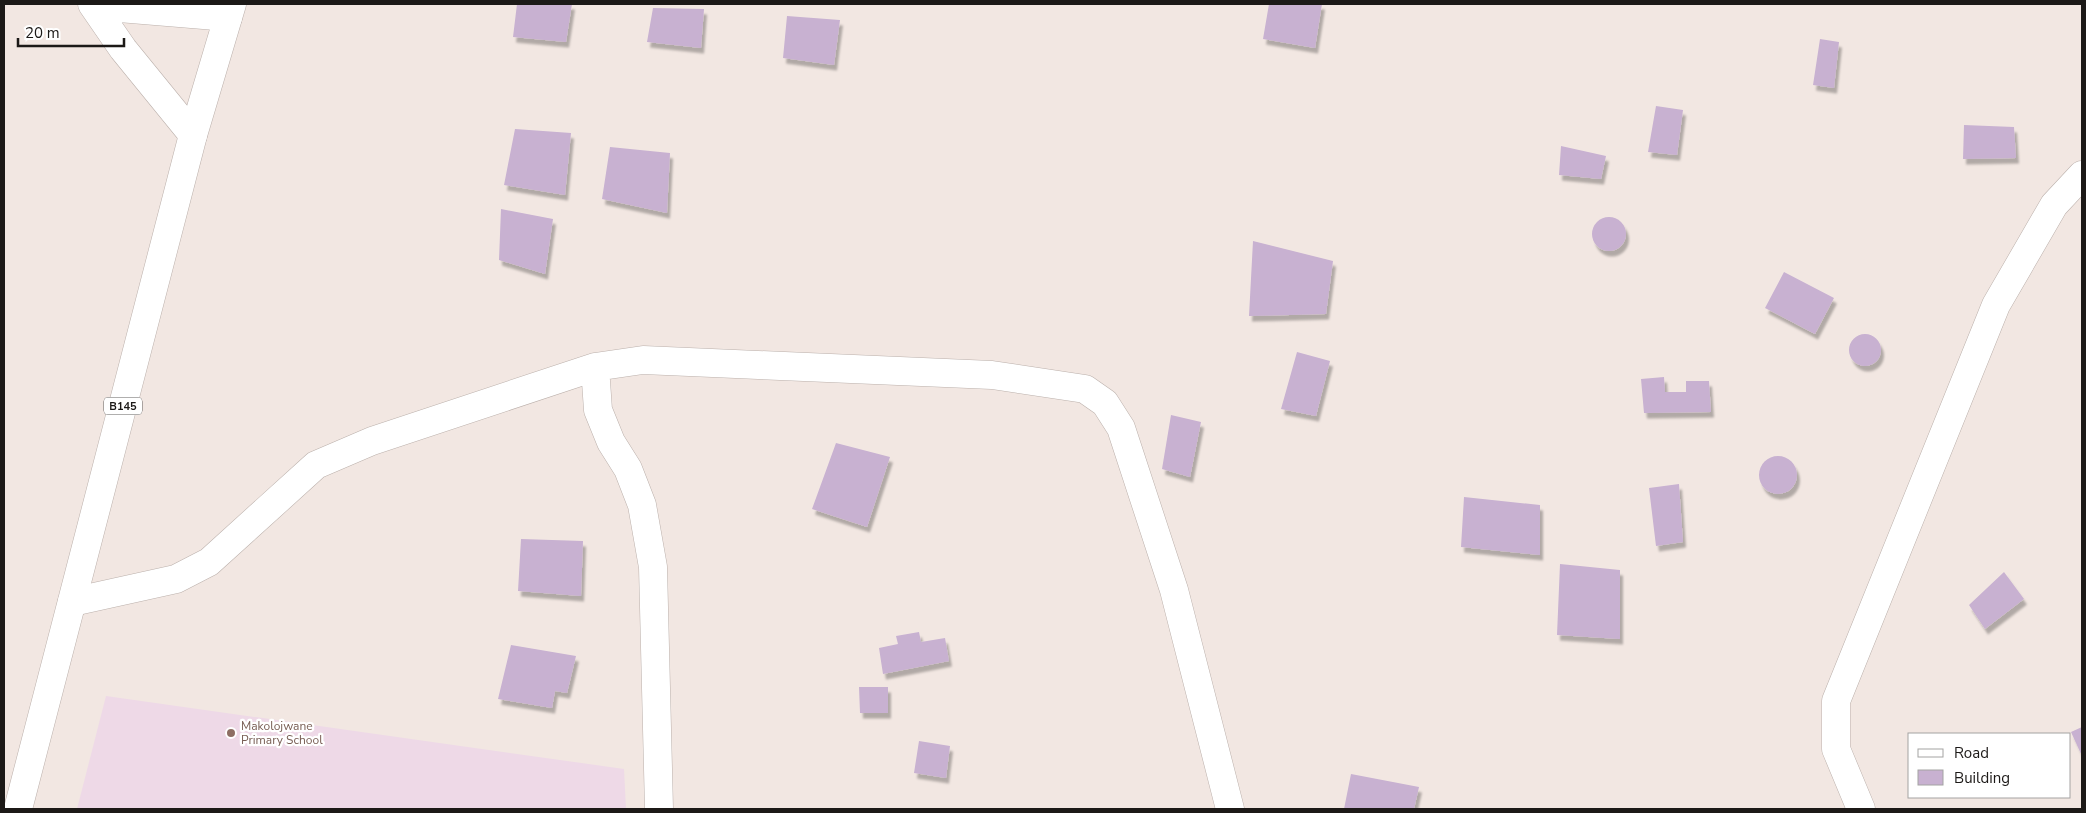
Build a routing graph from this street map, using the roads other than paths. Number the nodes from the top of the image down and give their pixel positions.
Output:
1 (93, 5) edge
2 (230, 11) edge
3 (193, 135) junction
4 (2082, 175) edge
5 (595, 367) junction
6 (72, 602) junction
7 (18, 809) edge
8 (659, 809) edge
9 (1230, 809) edge
10 (1861, 809) edge

1 - 2 street
1 - 3 street
2 - 3 street, B145
3 - 6 street, B145
4 - 10 street
5 - 6 street
5 - 8 street
5 - 9 street
6 - 7 street, B145

